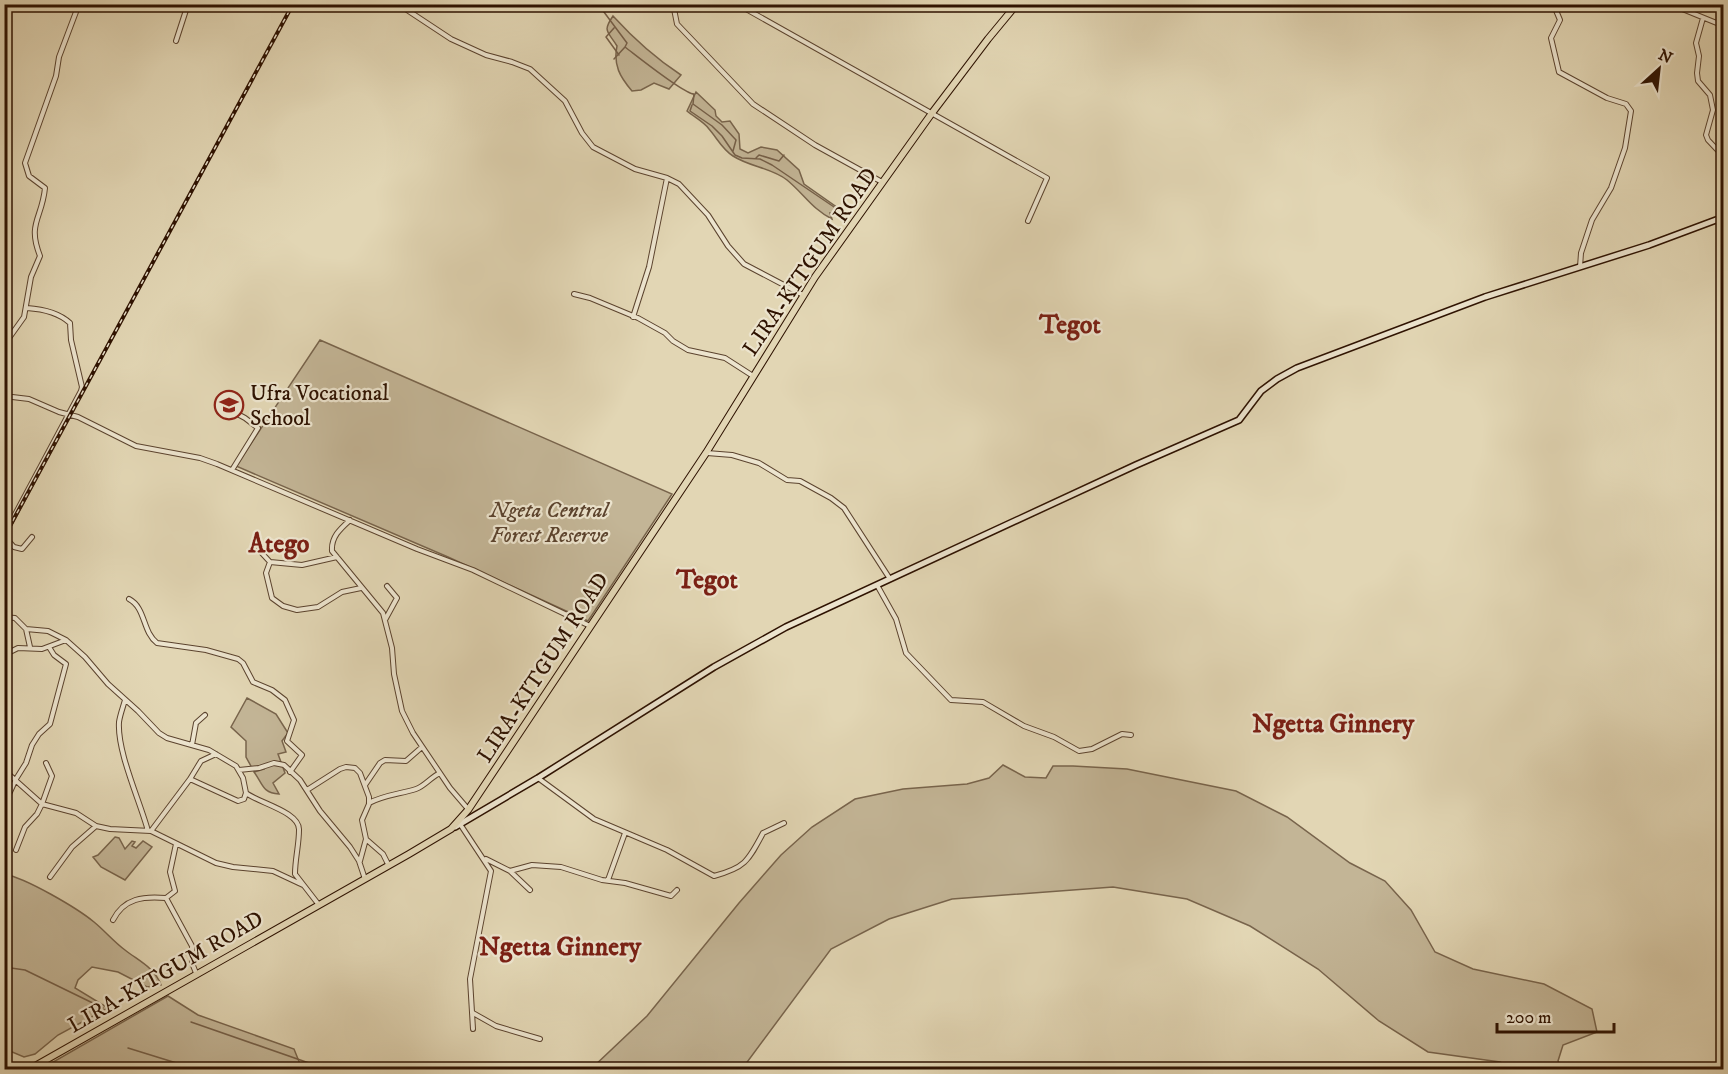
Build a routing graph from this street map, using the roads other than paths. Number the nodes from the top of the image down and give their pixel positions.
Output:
1 (79, 4) edge
2 (188, 4) edge
3 (210, 4) edge
4 (236, 4) edge
5 (398, 4) edge
6 (673, 4) edge
7 (737, 4) edge
8 (1017, 4) edge
9 (1550, 4) edge
10 (1670, 4) edge
11 (1703, 18) junction
12 (1724, 26) edge
13 (176, 41) dead end
14 (932, 112) junction
15 (1724, 158) edge
16 (667, 178) junction
17 (882, 182) junction
18 (1724, 217) edge
19 (1028, 221) dead end
20 (1580, 267) junction
21 (574, 294) dead end
22 (803, 295) junction
23 (27, 308) junction
24 (633, 316) junction
25 (4, 345) edge
26 (754, 377) junction
27 (4, 396) edge
28 (228, 410) dead end
29 (69, 415) junction
30 (706, 453) junction
31 (232, 470) junction
32 (350, 520) junction
33 (4, 536) edge
34 (32, 537) dead end
35 (259, 550) dead end
36 (337, 557) junction
37 (270, 562) junction
38 (890, 579) junction
39 (877, 585) junction
40 (387, 586) dead end
41 (362, 588) junction
42 (129, 599) dead end
43 (4, 617) edge
44 (385, 621) junction
45 (591, 626) junction
46 (26, 628) junction
47 (66, 640) junction
48 (30, 647) junction
49 (49, 647) junction
50 (4, 655) edge
51 (125, 700) junction
52 (205, 715) dead end
53 (1131, 735) dead end
54 (192, 745) junction
55 (422, 747) junction
56 (216, 754) junction
57 (46, 763) dead end
58 (4, 770) edge
59 (239, 770) junction
60 (290, 772) junction
61 (440, 773) junction
62 (538, 778) junction
63 (16, 779) junction
64 (190, 779) junction
65 (364, 785) junction
66 (307, 790) junction
67 (246, 793) junction
68 (42, 804) junction
69 (369, 804) junction
70 (4, 805) edge
71 (468, 810) junction
72 (460, 824) junction
73 (784, 824) dead end
74 (96, 826) junction
75 (451, 829) junction
76 (150, 831) junction
77 (625, 833) junction
78 (366, 839) junction
79 (176, 844) junction
80 (16, 850) dead end
81 (483, 857) junction
82 (360, 861) junction
83 (388, 864) junction
84 (510, 871) junction
85 (50, 877) dead end
86 (365, 880) junction
87 (608, 880) junction
88 (303, 886) junction
89 (530, 890) dead end
90 (677, 890) dead end
91 (166, 898) junction
92 (320, 906) junction
93 (113, 920) dead end
94 (196, 973) junction
95 (472, 1012) junction
96 (473, 1029) dead end
97 (540, 1039) dead end
98 (28, 1070) edge

1 - 23 street
2 - 13 street
3 - 4 street
5 - 16 street
6 - 17 street
7 - 14 street
8 - 14 main road, LIRA-KITGUM ROAD
9 - 20 street
10 - 11 street
11 - 12 street
11 - 15 street
14 - 17 main road, LIRA-KITGUM ROAD
14 - 19 street
16 - 22 street
16 - 24 street
17 - 22 main road, LIRA-KITGUM ROAD
18 - 20 main road
20 - 38 main road
21 - 24 street
22 - 26 main road, LIRA-KITGUM ROAD
23 - 25 street
23 - 29 street
24 - 26 street
26 - 30 main road, LIRA-KITGUM ROAD
27 - 29 street
28 - 31 street
29 - 31 street
29 - 33 street
30 - 38 street
30 - 45 main road, LIRA-KITGUM ROAD
31 - 32 street
32 - 36 street
32 - 45 street
33 - 34 street
35 - 37 street
36 - 37 street
36 - 41 street
37 - 41 street
38 - 39 main road
39 - 53 street
39 - 62 main road
40 - 44 street
41 - 44 street
42 - 60 street
43 - 46 street
44 - 55 street
45 - 71 main road, LIRA-KITGUM ROAD
46 - 47 street
46 - 48 street
47 - 49 street
47 - 51 street
48 - 49 street
48 - 50 street
49 - 63 street
51 - 54 street
51 - 76 street
52 - 54 street
54 - 56 street
55 - 61 street
55 - 65 street
56 - 59 street
56 - 64 street
57 - 68 street
58 - 63 street
59 - 60 street
59 - 67 street
60 - 66 street
61 - 69 street
61 - 71 street
62 - 72 main road
62 - 77 street
63 - 68 street
63 - 70 street
64 - 67 street
64 - 76 street
65 - 66 street
65 - 69 street
66 - 82 street
67 - 88 street
68 - 74 street
68 - 80 street
69 - 78 street
71 - 75 main road, LIRA-KITGUM ROAD
72 - 75 main road
72 - 81 street
73 - 77 street
74 - 76 street
74 - 85 street
75 - 83 main road, LIRA-KITGUM ROAD
76 - 79 street
77 - 87 street
78 - 82 street
78 - 83 street
79 - 88 street
79 - 91 street
81 - 84 street
81 - 95 street
82 - 86 street
83 - 86 main road, LIRA-KITGUM ROAD
84 - 87 street
84 - 89 street
86 - 92 main road, LIRA-KITGUM ROAD
87 - 90 street
88 - 92 street
91 - 93 street
91 - 94 street
92 - 94 main road, LIRA-KITGUM ROAD
94 - 98 main road, LIRA-KITGUM ROAD
95 - 96 street
95 - 97 street

